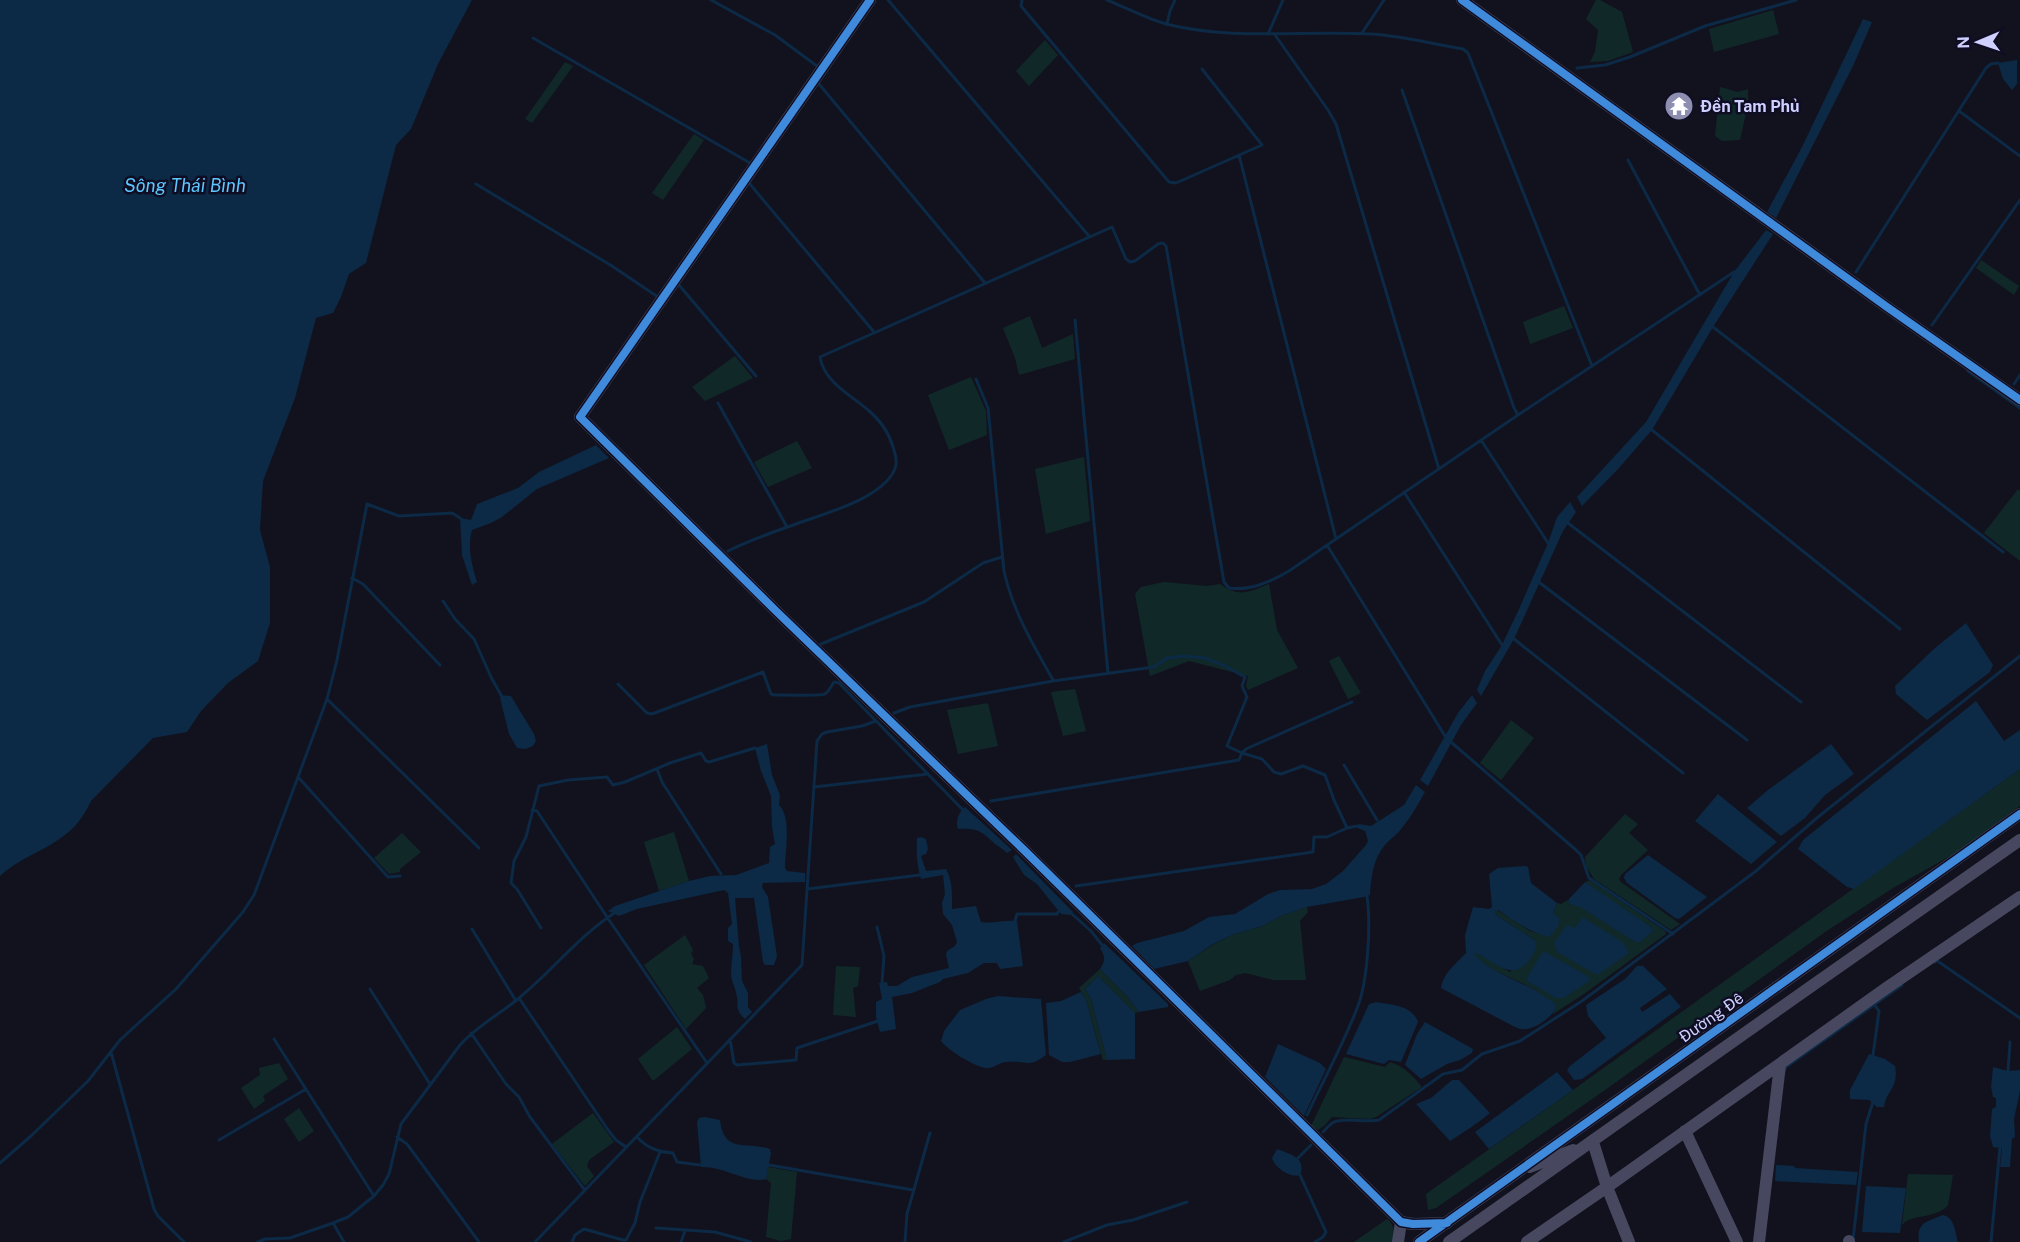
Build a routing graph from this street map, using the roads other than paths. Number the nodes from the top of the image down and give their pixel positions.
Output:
1 (870, 0) edge
2 (1462, 0) edge
3 (2020, 400) edge
4 (2020, 814) edge
5 (2020, 840) edge
6 (2020, 897) edge
7 (1780, 1065) junction
8 (1685, 1131) junction
9 (1593, 1142) junction
10 (1511, 1175) junction
11 (1607, 1187) junction
12 (1401, 1222) junction
13 (1447, 1223) junction
14 (1531, 1241) edge
15 (1398, 1242) edge
16 (1419, 1242) edge
17 (1449, 1242) edge
18 (1629, 1242) edge
19 (1737, 1242) edge
20 (1759, 1242) edge

1 - 12 street
2 - 3 street
4 - 10 street, Đường Đê
5 - 9 street, Đường Đê
6 - 7 street
7 - 8 street
7 - 20 street
8 - 11 street
8 - 19 street
9 - 10 street
9 - 11 street
9 - 17 street, Đường Đê
10 - 13 street, Đường Đê
11 - 14 street
11 - 18 street
12 - 13 street
12 - 15 street
13 - 16 street, Đường Đê

